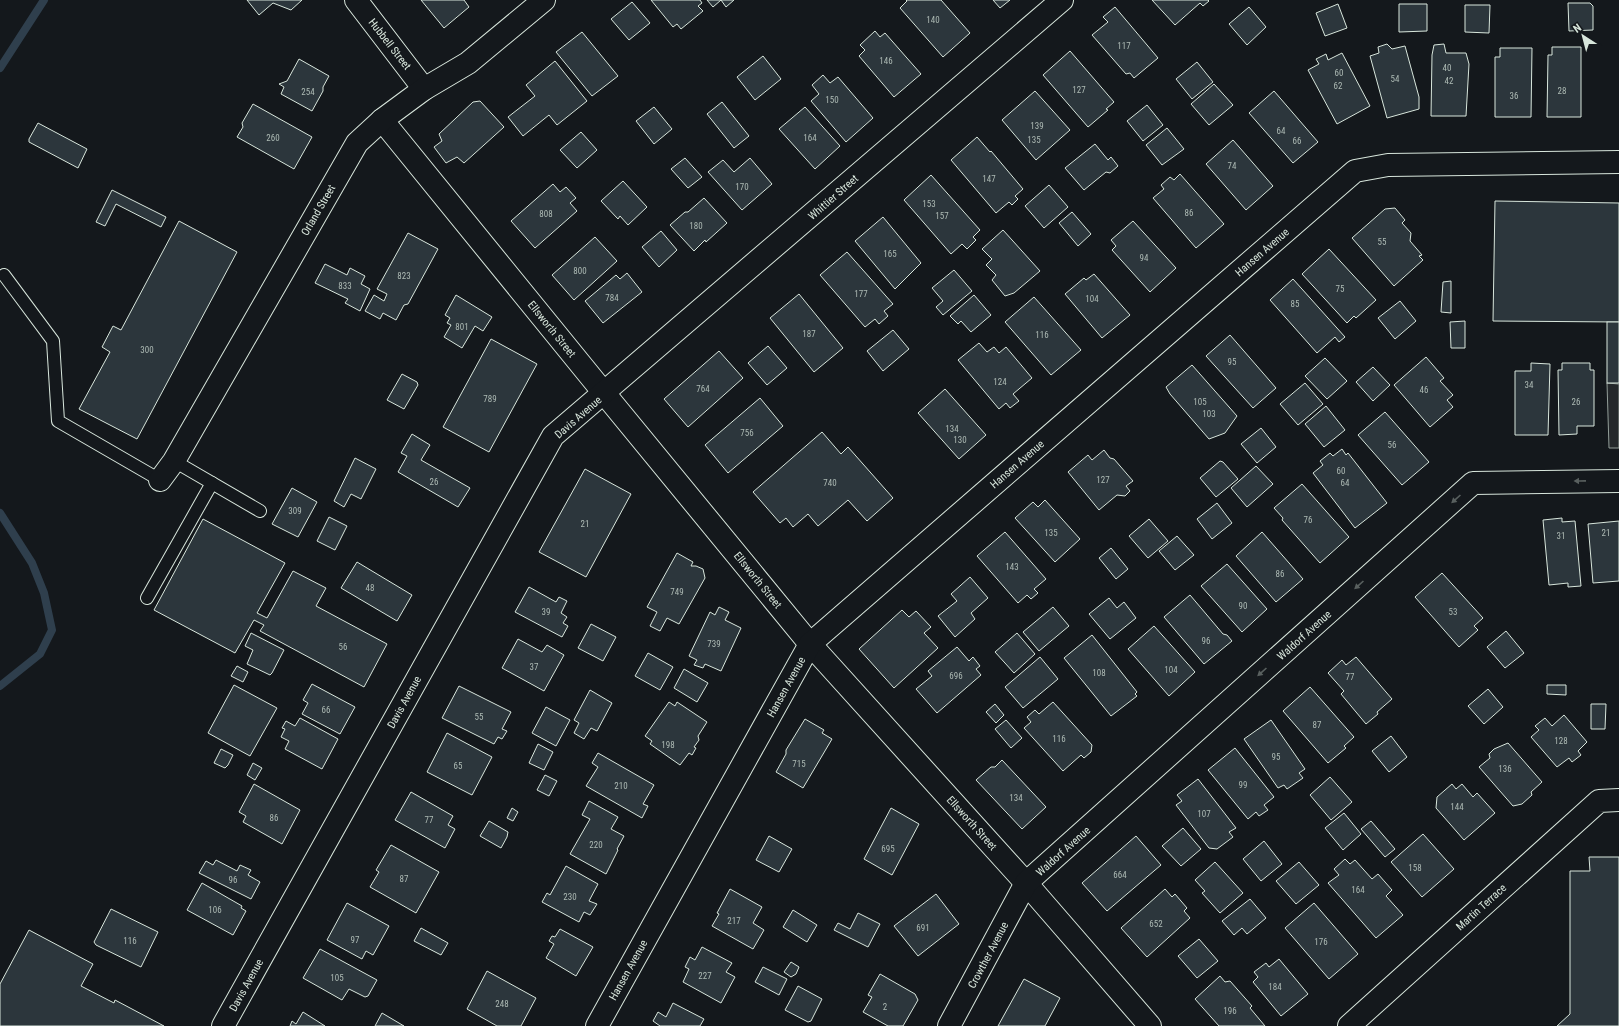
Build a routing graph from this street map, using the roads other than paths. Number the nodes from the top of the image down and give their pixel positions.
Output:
1 (356, 0) edge
2 (544, 0) edge
3 (1062, 0) edge
4 (424, 89) junction
5 (382, 120) junction
6 (1619, 162) edge
7 (4, 275) dead end
8 (604, 394) junction
9 (174, 461) junction
10 (160, 480) joint
11 (1619, 481) edge
12 (212, 483) junction
13 (260, 511) dead end
14 (147, 598) dead end
15 (810, 644) junction
16 (1619, 800) edge
17 (1026, 883) junction
18 (222, 1026) edge
19 (597, 1026) edge
20 (949, 1026) edge
21 (1150, 1026) edge
22 (1349, 1026) edge

1 - 4 street, Hubbell Street
2 - 4 street, Orland Street
3 - 8 street, Whittier Street
4 - 5 street, Orland Street
5 - 8 street, Ellsworth Street
5 - 9 street, Orland Street
6 - 15 street, Hansen Avenue
7 - 10 lane
8 - 15 street, Ellsworth Street
8 - 18 street, Davis Avenue
9 - 10 street, Orland Street
9 - 12 lane
11 -> 17 street, Waldorf Avenue
12 - 13 lane
12 - 14 lane
15 - 17 street, Ellsworth Street
15 - 19 street, Hansen Avenue
16 - 22 street, Martin Terrace
17 - 20 street, Crowther Avenue
17 - 21 street, Ellsworth Street

